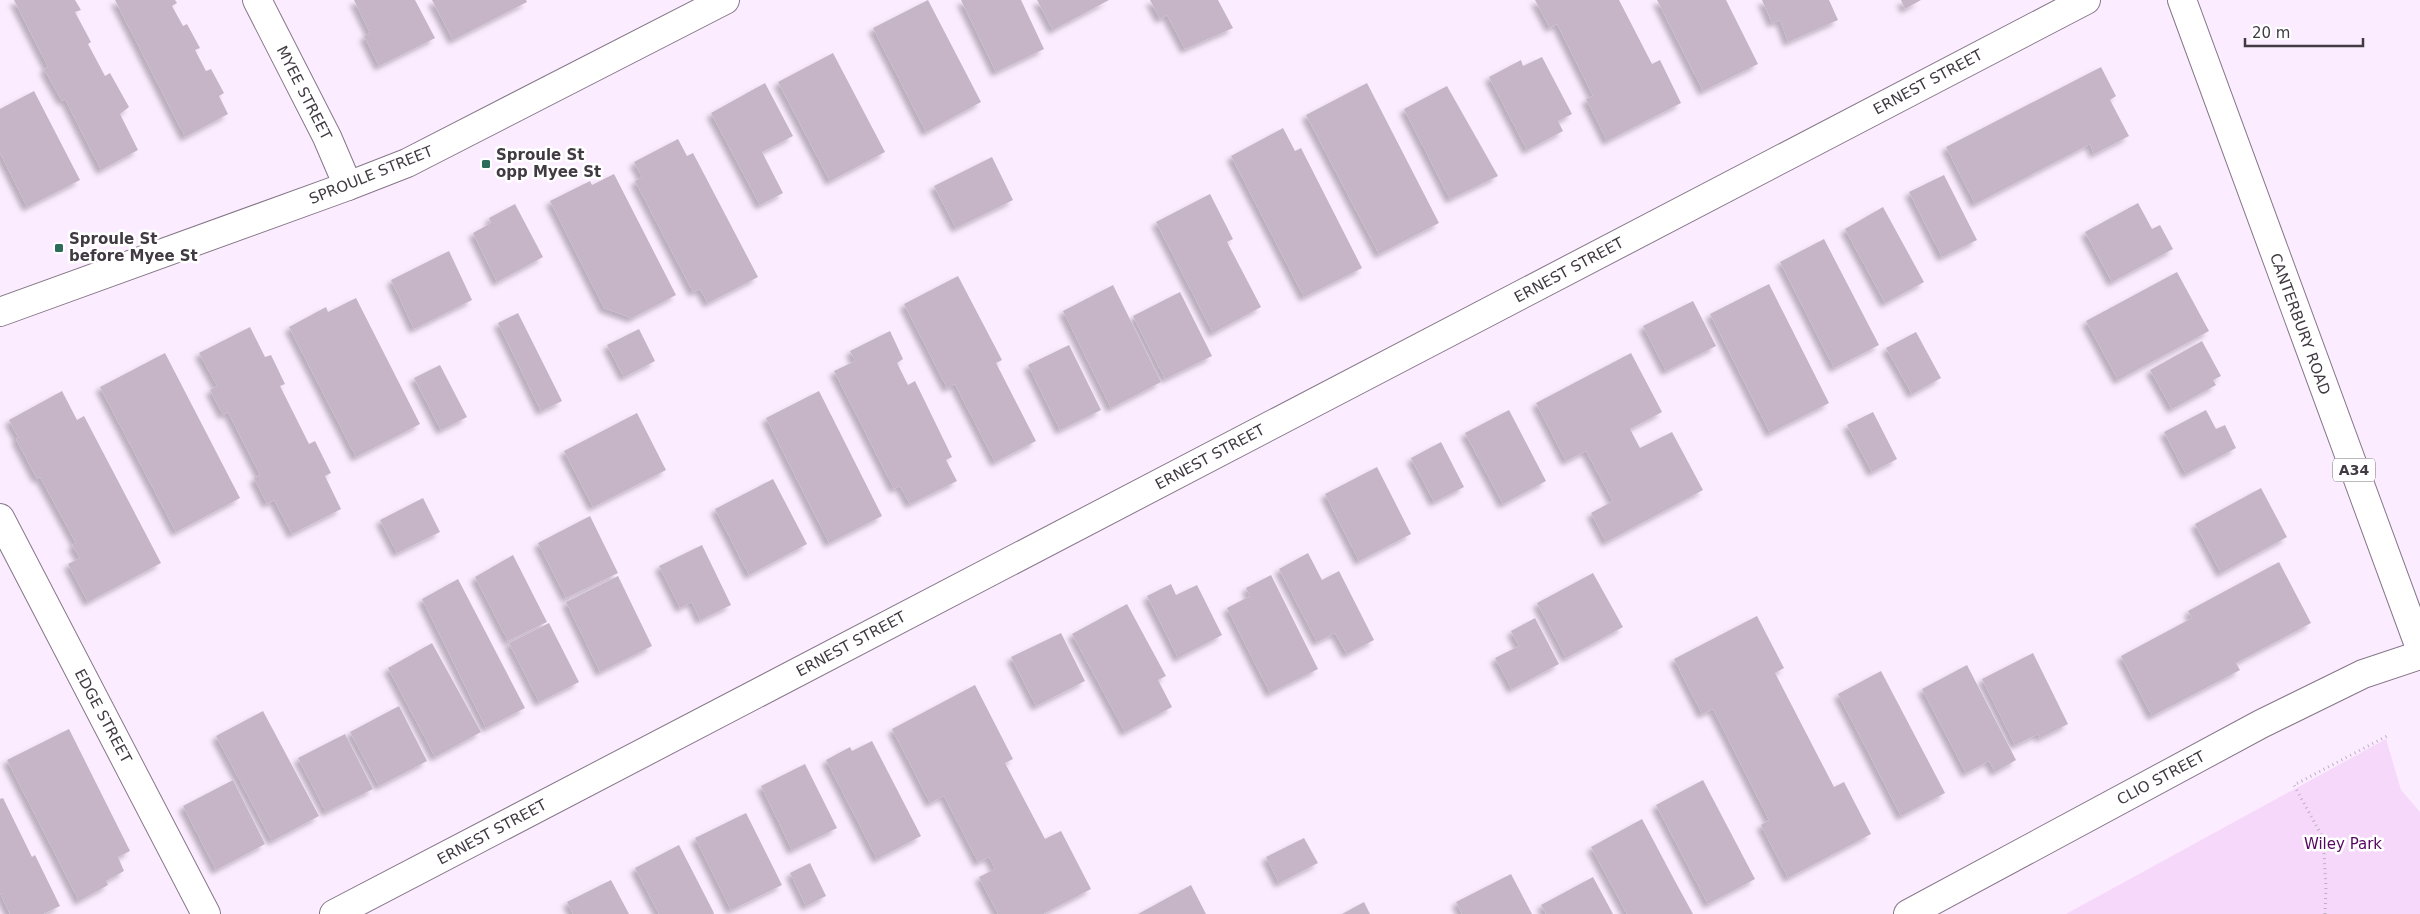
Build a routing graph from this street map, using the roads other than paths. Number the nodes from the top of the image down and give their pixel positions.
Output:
1 (257, 0) edge
2 (726, 0) edge
3 (2086, 0) edge
4 (2182, 0) edge
5 (348, 186) junction
6 (0, 312) edge
7 (0, 518) edge
8 (2420, 648) edge
9 (2420, 655) edge
10 (206, 914) edge
11 (334, 914) edge
12 (1908, 914) edge

1 - 5 main road, MYEE STREET
2 - 5 main road, SPROULE STREET
3 - 11 main road, ERNEST STREET
4 - 8 main road, CANTERBURY ROAD / A34
5 - 6 main road, SPROULE STREET
7 - 10 main road, EDGE STREET
9 - 12 main road, CLIO STREET

